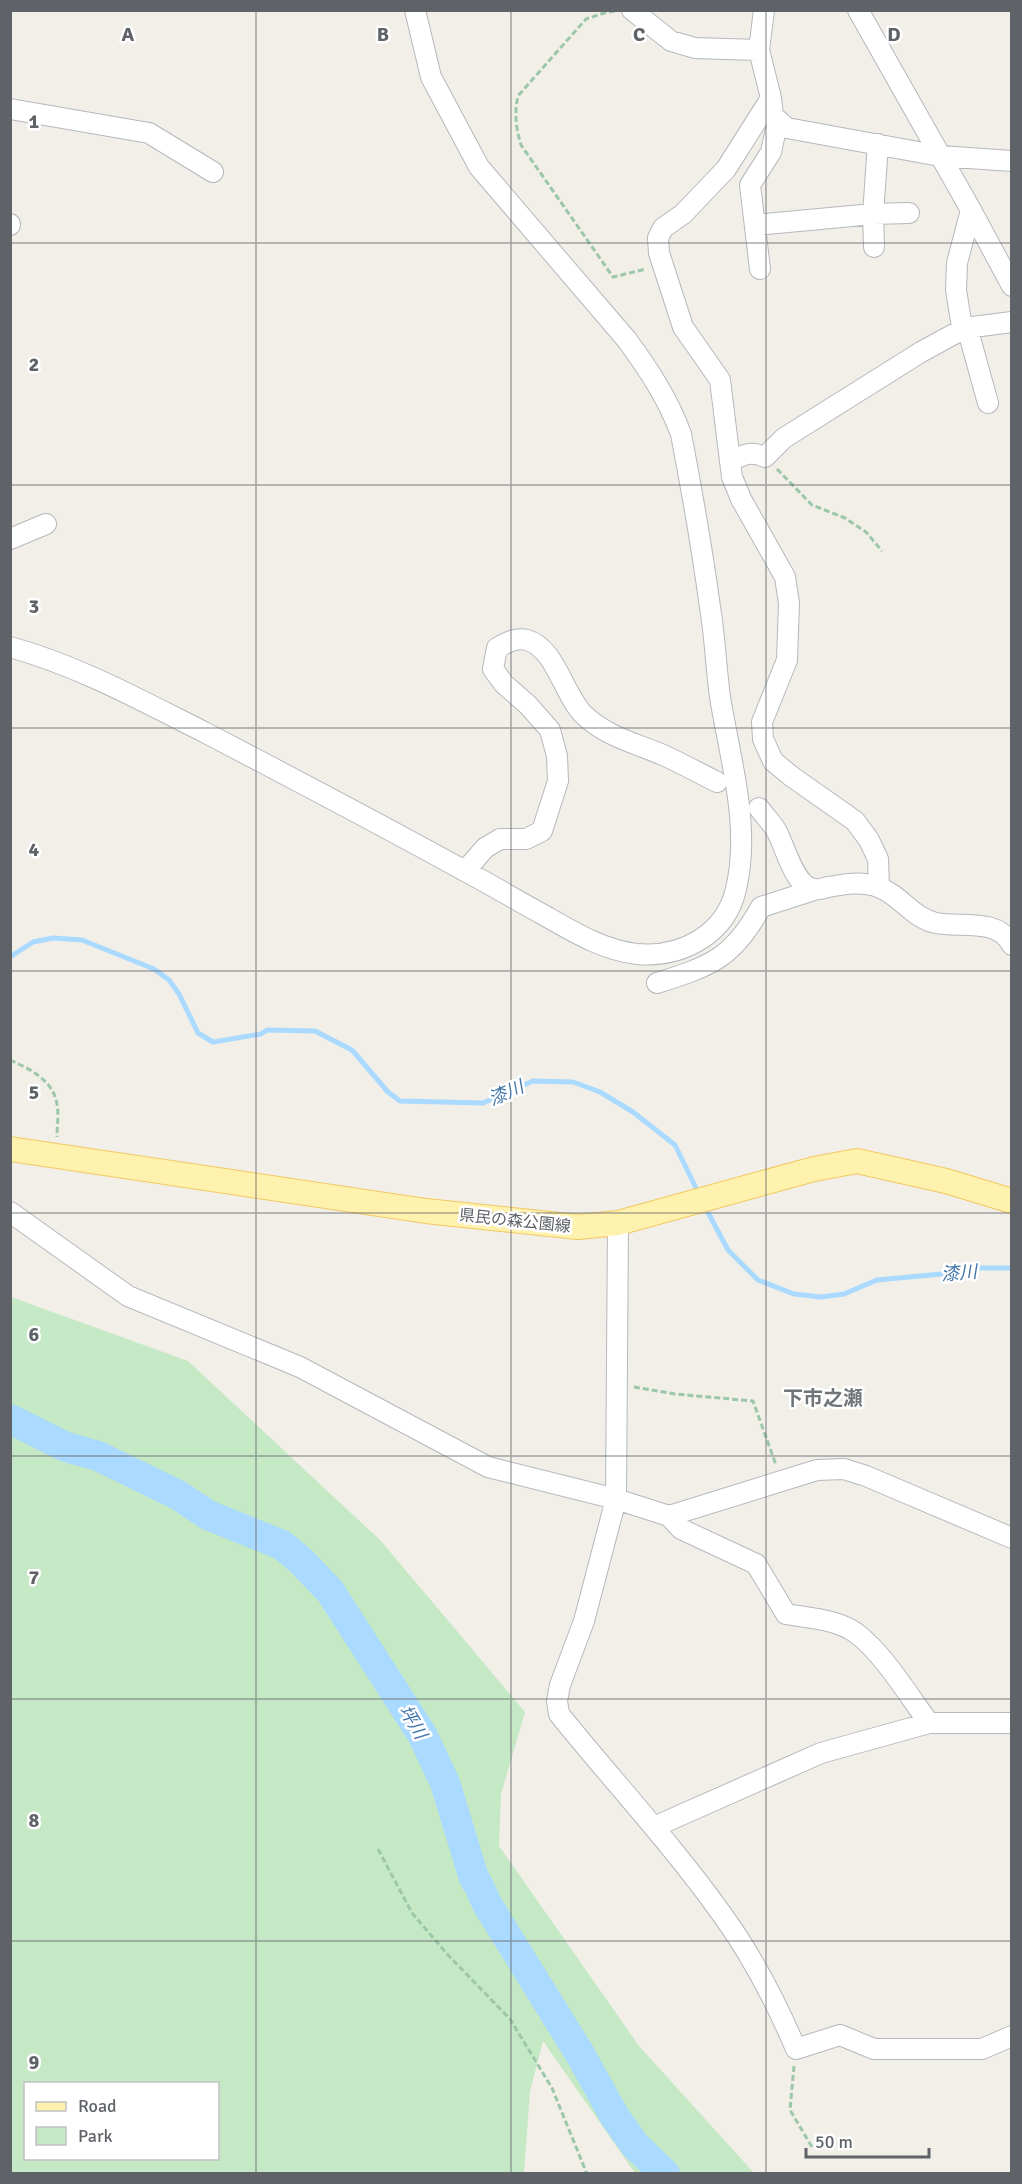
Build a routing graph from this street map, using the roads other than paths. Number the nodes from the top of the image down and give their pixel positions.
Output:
1 (415, 10) edge
2 (632, 10) edge
3 (764, 10) edge
4 (858, 10) edge
5 (759, 50) junction
6 (771, 98) junction
7 (10, 109) edge
8 (778, 120) junction
9 (878, 144) junction
10 (940, 156) junction
11 (1011, 161) edge
12 (213, 172) dead end
13 (971, 210) junction
14 (909, 213) dead end
15 (873, 214) junction
16 (755, 225) junction
17 (874, 247) dead end
18 (760, 269) dead end
19 (1011, 286) edge
20 (1011, 322) edge
21 (965, 328) junction
22 (988, 403) dead end
23 (730, 462) junction
24 (45, 524) dead end
25 (10, 539) edge
26 (10, 647) edge
27 (717, 782) dead end
28 (759, 808) dead end
29 (465, 871) junction
30 (879, 887) junction
31 (814, 890) junction
32 (1011, 945) edge
33 (657, 983) dead end
34 (10, 1149) edge
35 (1011, 1201) edge
36 (10, 1212) edge
37 (618, 1223) junction
38 (616, 1499) junction
39 (669, 1516) junction
40 (1011, 1538) edge
41 (929, 1723) junction
42 (1011, 1723) edge
43 (654, 1827) junction
44 (1011, 2036) edge

1 - 29 street
2 - 5 street
3 - 5 street
4 - 10 street
5 - 6 street
6 - 8 street
6 - 23 street
7 - 12 street
8 - 9 street
8 - 16 street
9 - 10 street
9 - 15 street
10 - 11 street
10 - 13 street
13 - 19 street
13 - 21 street
14 - 15 street
15 - 16 street
15 - 17 street
16 - 18 street
20 - 21 street
21 - 22 street
21 - 23 street
23 - 30 street
24 - 25 street
26 - 29 street
27 - 29 street
28 - 31 street
30 - 31 street
30 - 32 street
31 - 33 street
34 - 37 main road, 県民の森公園線
35 - 37 main road, 県民の森公園線
36 - 38 street
37 - 38 street
38 - 39 street
38 - 43 street
39 - 40 street
39 - 41 street
41 - 42 street
41 - 43 street
43 - 44 street

